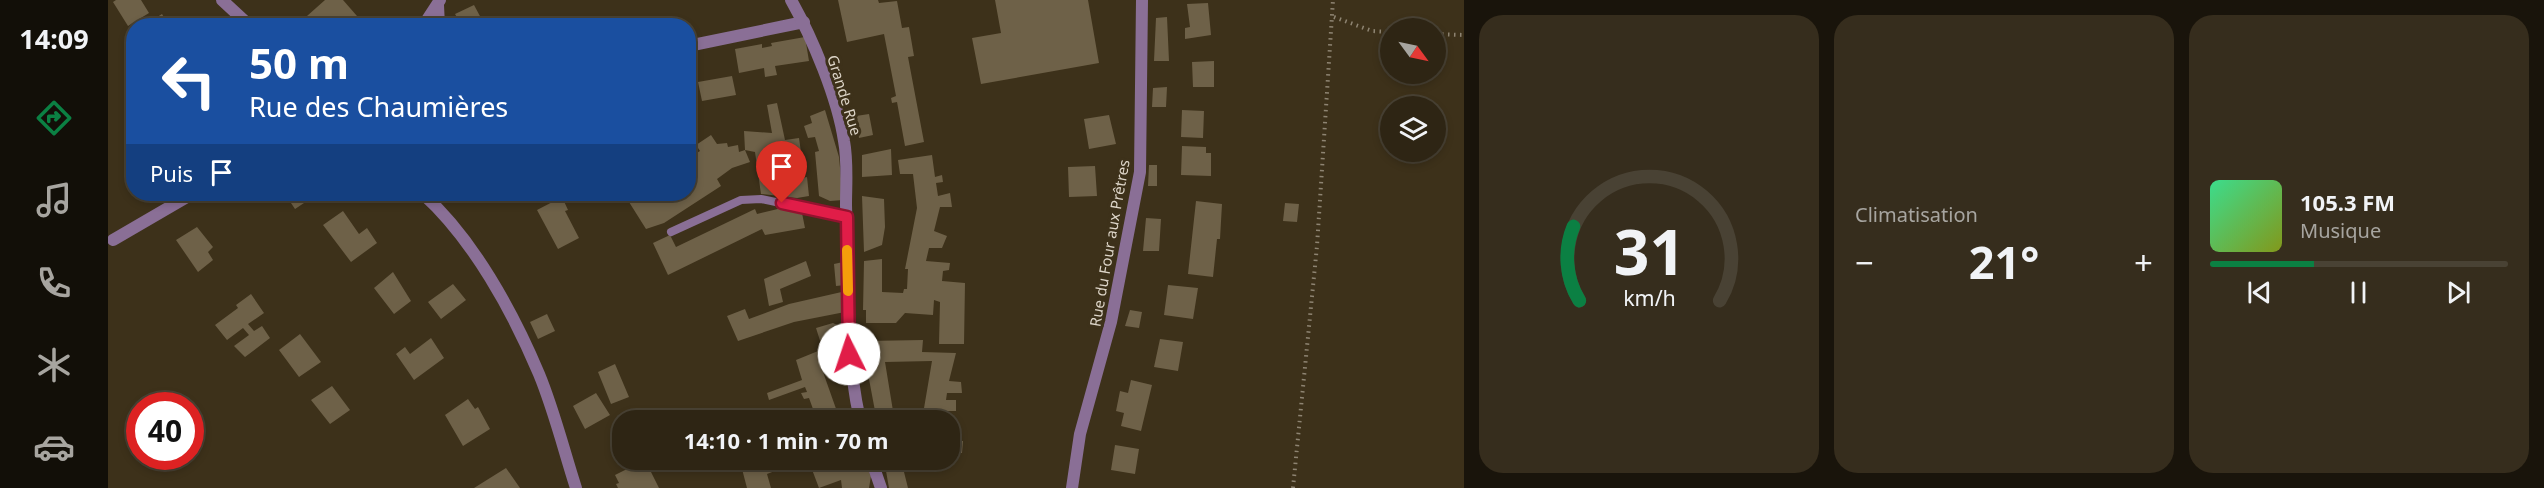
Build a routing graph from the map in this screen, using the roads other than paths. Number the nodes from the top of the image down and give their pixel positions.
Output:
1 (222, 0) edge
2 (791, 0) edge
3 (1142, 0) edge
4 (439, 2) edge
5 (241, 18) edge
6 (428, 18) edge
7 (439, 18) edge
8 (804, 22) junction
9 (696, 44) edge
10 (180, 201) edge
11 (431, 201) edge
12 (847, 217) junction
13 (671, 232) dead end
14 (114, 240) dead end
15 (858, 410) edge
16 (875, 470) edge
17 (576, 488) edge
18 (881, 488) edge
19 (1072, 488) edge

1 - 5 street
2 - 8 street, Grande Rue
3 - 19 street, Rue du Four aux Prêtres
4 - 6 street
4 - 7 street
8 - 9 street
8 - 12 street, Grande Rue
10 - 14 street
11 - 17 street
12 - 13 lane
12 - 15 street, Grande Rue
16 - 18 street

